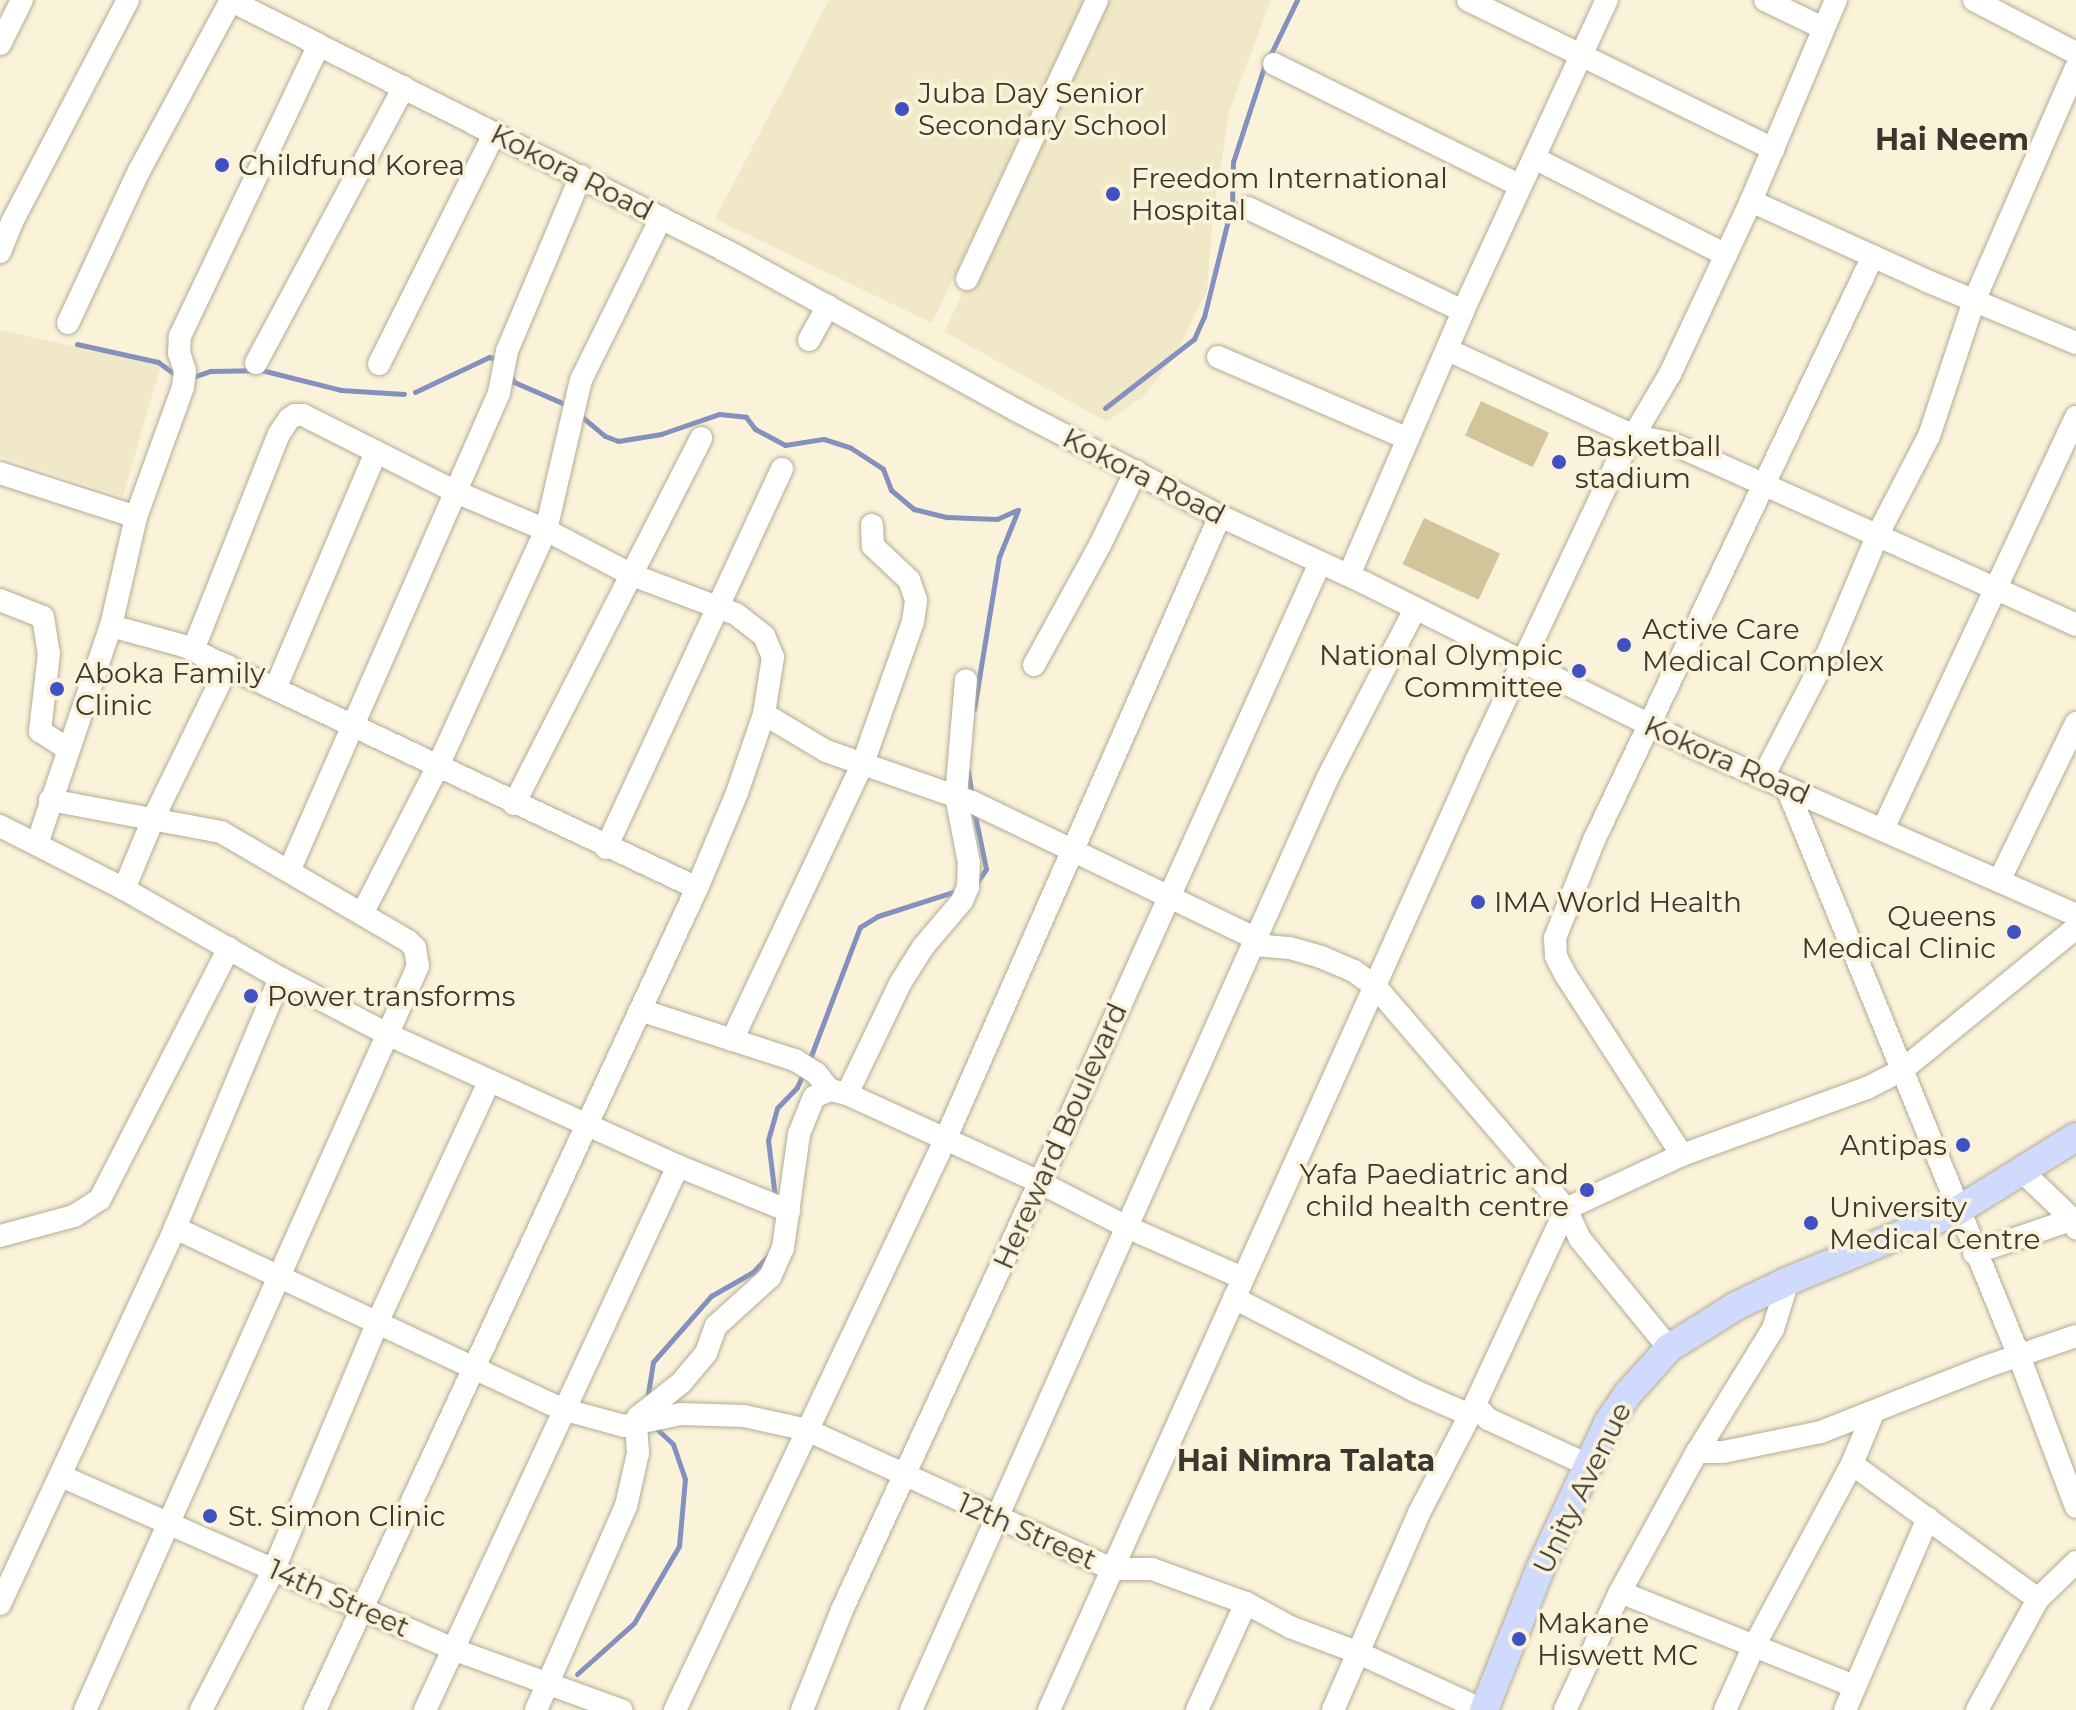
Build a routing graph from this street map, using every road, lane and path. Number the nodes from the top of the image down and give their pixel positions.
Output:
1 (22, 0) edge
2 (128, 0) edge
3 (231, 0) edge
4 (1097, 0) edge
5 (1468, 0) edge
6 (1607, 0) edge
7 (1765, 0) edge
8 (1836, 0) edge
9 (1974, 0) edge
10 (1823, 28) junction
11 (0, 44) edge
12 (319, 45) junction
13 (2076, 53) edge
14 (1581, 54) junction
15 (1274, 64) dead end
16 (2076, 68) edge
17 (404, 87) junction
18 (495, 132) junction
19 (1774, 149) junction
20 (1534, 158) junction
21 (581, 176) junction
22 (1521, 186) junction
23 (1751, 201) junction
24 (1248, 208) dead end
25 (661, 218) junction
26 (0, 252) edge
27 (1726, 255) junction
28 (1873, 256) junction
29 (967, 279) dead end
30 (1974, 301) junction
31 (828, 306) junction
32 (1463, 311) junction
33 (68, 323) dead end
34 (809, 340) dead end
35 (2076, 343) edge
36 (1448, 350) junction
37 (1218, 357) dead end
38 (256, 363) dead end
39 (379, 364) dead end
40 (2076, 417) edge
41 (1634, 436) junction
42 (701, 438) dead end
43 (1408, 439) junction
44 (376, 452) junction
45 (782, 469) dead end
46 (1136, 471) junction
47 (0, 473) edge
48 (1766, 487) junction
49 (456, 492) junction
50 (1220, 516) junction
51 (136, 517) junction
52 (872, 525) dead end
53 (546, 530) junction
54 (1878, 534) junction
55 (1320, 563) junction
56 (632, 575) junction
57 (1349, 575) junction
58 (1995, 588) junction
59 (0, 600) edge
60 (716, 606) junction
61 (1415, 609) junction
62 (2076, 625) edge
63 (111, 626) junction
64 (193, 650) junction
65 (1525, 663) junction
66 (1034, 665) dead end
67 (228, 666) junction
68 (966, 680) dead end
69 (275, 689) junction
70 (764, 714) junction
71 (2076, 723) edge
72 (1649, 725) junction
73 (352, 727) junction
74 (68, 749) junction
75 (863, 763) junction
76 (437, 768) junction
77 (1763, 777) junction
78 (1787, 788) junction
79 (956, 796) junction
80 (50, 800) junction
81 (514, 804) junction
82 (154, 817) junction
83 (0, 826) edge
84 (1883, 829) junction
85 (37, 844) junction
86 (606, 848) junction
87 (1073, 851) junction
88 (289, 871) junction
89 (1999, 881) junction
90 (697, 888) junction
91 (124, 889) junction
92 (1167, 896) junction
93 (362, 914) junction
94 (2076, 915) edge
95 (2076, 928) edge
96 (1254, 942) junction
97 (229, 948) junction
98 (280, 978) junction
99 (1375, 986) junction
100 (640, 1010) junction
101 (387, 1034) junction
102 (732, 1040) junction
103 (1901, 1071) junction
104 (489, 1082) junction
105 (838, 1092) junction
106 (586, 1125) junction
107 (2076, 1137) edge
108 (945, 1140) junction
109 (1682, 1155) junction
110 (678, 1166) junction
111 (2023, 1172) junction
112 (1039, 1182) junction
113 (1566, 1209) junction
114 (789, 1211) junction
115 (1957, 1211) junction
116 (2075, 1222) edge
117 (175, 1228) junction
118 (1129, 1228) junction
119 (0, 1236) edge
120 (1974, 1253) junction
121 (277, 1279) junction
122 (1788, 1281) junction
123 (1239, 1288) junction
124 (378, 1321) junction
125 (2076, 1336) edge
126 (1669, 1348) junction
127 (2019, 1356) junction
128 (474, 1368) junction
129 (562, 1409) junction
130 (1473, 1410) junction
131 (1873, 1413) junction
132 (630, 1426) junction
133 (807, 1430) junction
134 (1697, 1452) junction
135 (2066, 1453) edge
136 (1852, 1464) junction
137 (1588, 1465) junction
138 (904, 1474) junction
139 (61, 1476) junction
140 (2076, 1507) edge
141 (999, 1517) junction
142 (1928, 1518) junction
143 (168, 1522) junction
144 (2076, 1562) edge
145 (9, 1566) edge
146 (274, 1569) junction
147 (1112, 1569) junction
148 (1620, 1592) junction
149 (2038, 1599) junction
150 (1246, 1603) junction
151 (0, 1604) edge
152 (365, 1610) junction
153 (1753, 1648) junction
154 (455, 1650) junction
155 (1359, 1653) junction
156 (548, 1684) junction
157 (1854, 1686) junction
158 (85, 1710) edge
159 (201, 1710) edge
160 (315, 1710) edge
161 (425, 1710) edge
162 (536, 1710) edge
163 (621, 1710) edge
164 (675, 1710) edge
165 (802, 1710) edge
166 (911, 1710) edge
167 (1049, 1710) edge
168 (1197, 1710) edge
169 (1333, 1710) edge
170 (1483, 1710) edge
171 (1565, 1710) edge
172 (1725, 1710) edge
173 (1845, 1710) edge
174 (1977, 1710) edge

1 - 11 street
2 - 26 street
3 - 12 street, Kokora Road
3 - 33 street
4 - 29 street
5 - 14 street
6 - 14 street
7 - 10 street
8 - 10 street
9 - 13 street
10 - 19 street
12 - 17 street, Kokora Road
12 - 51 street
14 - 19 street
14 - 20 street
15 - 22 street
16 - 30 street
17 - 18 street, Kokora Road
17 - 38 street
18 - 21 street, Kokora Road
18 - 39 street
19 - 23 street
20 - 22 street
20 - 27 street
21 - 25 street, Kokora Road
21 - 49 street
22 - 32 street
23 - 27 street
23 - 28 street
24 - 32 street
25 - 31 street, Kokora Road
25 - 53 street
27 - 41 street
28 - 30 street
28 - 48 street
30 - 35 street
30 - 54 street
31 - 34 street
31 - 46 street, Kokora Road
32 - 36 street
36 - 41 street
36 - 43 street
37 - 43 street
40 - 58 street
41 - 48 street
41 - 65 street
42 - 56 street
43 - 57 street
44 - 49 street
44 - 64 street
44 - 69 street
45 - 60 street
46 - 50 street, Kokora Road
46 - 66 street
47 - 51 street
48 - 54 street
48 - 72 street
49 - 53 street
49 - 73 street
50 - 55 street, Kokora Road
50 - 87 street
51 - 63 street
52 - 75 street
53 - 56 street
53 - 76 street
54 - 58 street
54 - 77 street
55 - 57 street, Kokora Road
55 - 92 street, Hereward Boulevard
56 - 60 street
56 - 81 street
57 - 61 street, Kokora Road
58 - 62 street
58 - 84 street
59 - 74 street
60 - 70 street
60 - 86 street
61 - 65 street, Kokora Road
61 - 96 street
63 - 64 street
63 - 74 street
64 - 67 street
65 - 72 street, Kokora Road
65 - 99 street
67 - 69 street
67 - 82 street
68 - 79 street
69 - 73 street
70 - 75 street
70 - 90 street
71 - 89 street
72 - 77 street, Kokora Road
72 - 109 street
73 - 76 street
73 - 88 street
74 - 80 street
75 - 79 street
75 - 102 street
76 - 81 street
76 - 93 street
77 - 78 street, Kokora Road
78 - 84 street, Kokora Road
78 - 103 street
79 - 87 street
79 - 105 street
80 - 82 street
80 - 85 street
81 - 86 street
82 - 88 street
82 - 91 street
83 - 85 street
84 - 89 street, Kokora Road
85 - 91 street
86 - 90 street
87 - 92 street
87 - 108 street
88 - 93 street
89 - 94 street, Kokora Road
90 - 100 street
91 - 97 street
92 - 96 street
92 - 112 street, Hereward Boulevard
93 - 101 street
95 - 103 street
96 - 99 street
96 - 118 street
97 - 98 street
97 - 119 street
98 - 101 street
98 - 117 street
99 - 113 street
99 - 123 street
100 - 102 street
100 - 106 street
101 - 104 street
101 - 121 street
102 - 105 street
103 - 109 street
103 - 115 street
104 - 106 street
104 - 124 street
105 - 108 street
105 - 114 street
106 - 110 street
106 - 128 street
107 - 111 main road, Unity Avenue
108 - 112 street
108 - 133 street
109 - 113 street
110 - 114 street
110 - 129 street
111 - 115 main road, Unity Avenue
111 - 116 street
112 - 118 street
112 - 138 street, Hereward Boulevard
113 - 126 street
113 - 130 street
114 - 132 street
115 - 120 street
115 - 122 main road, Unity Avenue
116 - 120 street
117 - 121 street
117 - 139 street
118 - 123 street
118 - 141 street
120 - 127 street
121 - 124 street
121 - 143 street
122 - 126 main road, Unity Avenue
122 - 134 street
123 - 130 street
123 - 147 street
124 - 128 street
124 - 146 street
125 - 127 street
126 - 137 main road, Unity Avenue
127 - 131 street
127 - 135 street
128 - 129 street
128 - 152 street
129 - 132 street
129 - 154 street
130 - 137 street
130 - 155 street
131 - 134 street
131 - 136 street
132 - 133 street, 12th Street
132 - 156 street
133 - 138 street, 12th Street
133 - 164 street
134 - 148 street
135 - 140 street
136 - 142 street
136 - 153 street
137 - 170 main road, Unity Avenue
138 - 141 street, 12th Street
138 - 165 street, Hereward Boulevard
139 - 143 street, 14th Street
139 - 145 street
141 - 147 street, 12th Street
141 - 166 street
142 - 149 street
142 - 157 street
143 - 146 street, 14th Street
143 - 158 street
144 - 149 street
145 - 151 street
146 - 152 street, 14th Street
146 - 159 street
147 - 150 street, 12th Street
147 - 167 street
148 - 153 street
148 - 171 street
149 - 174 street
150 - 155 street, 12th Street
150 - 168 street
152 - 154 street, 14th Street
152 - 160 street
153 - 157 street
153 - 172 street
154 - 156 street, 14th Street
154 - 161 street
155 - 169 street
155 - 170 street, 12th Street
156 - 162 street
156 - 163 street, 14th Street
157 - 173 street

